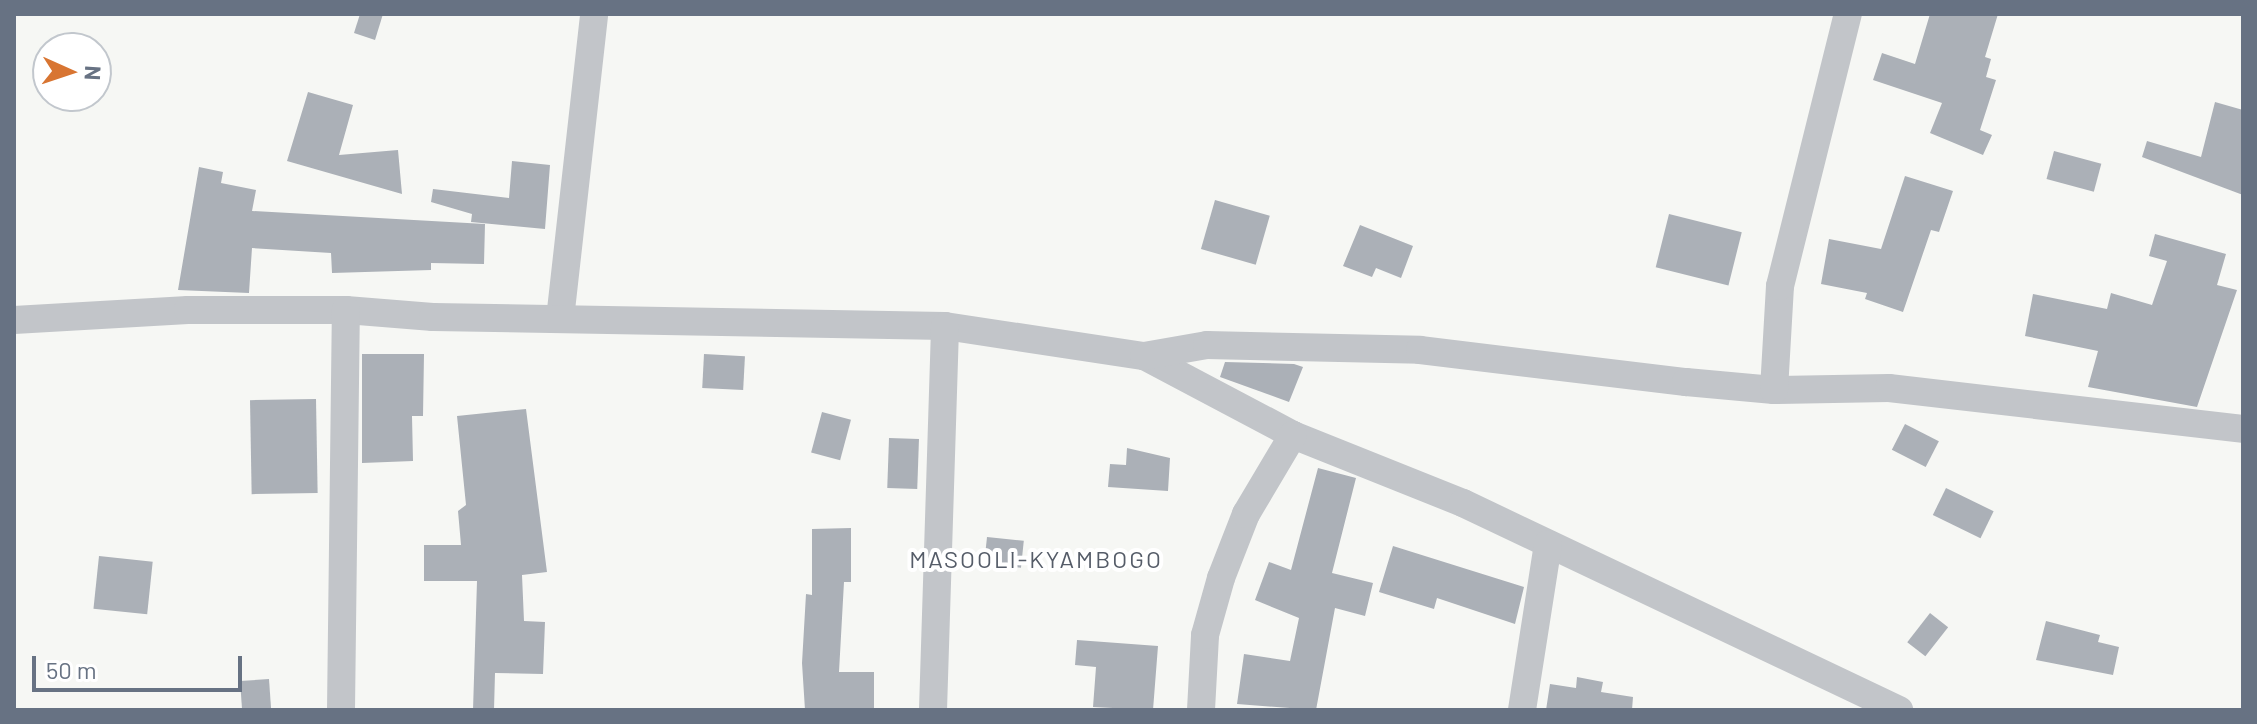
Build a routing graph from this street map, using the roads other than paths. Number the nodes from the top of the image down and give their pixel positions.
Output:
1 (594, 14) edge
2 (1848, 14) edge
3 (346, 310) junction
4 (560, 319) junction
5 (14, 320) edge
6 (945, 326) junction
7 (1144, 356) junction
8 (1774, 390) junction
9 (2243, 429) edge
10 (1293, 435) junction
11 (1548, 544) junction
12 (341, 710) edge
13 (933, 710) edge
14 (1201, 710) edge
15 (1522, 710) edge
16 (1899, 710) edge

1 - 4 street
2 - 8 street
3 - 4 street
3 - 5 street
3 - 12 street
4 - 6 street
6 - 7 street
6 - 13 street
7 - 8 street
7 - 10 street
8 - 9 street
10 - 11 street
10 - 14 street
11 - 15 street
11 - 16 street

